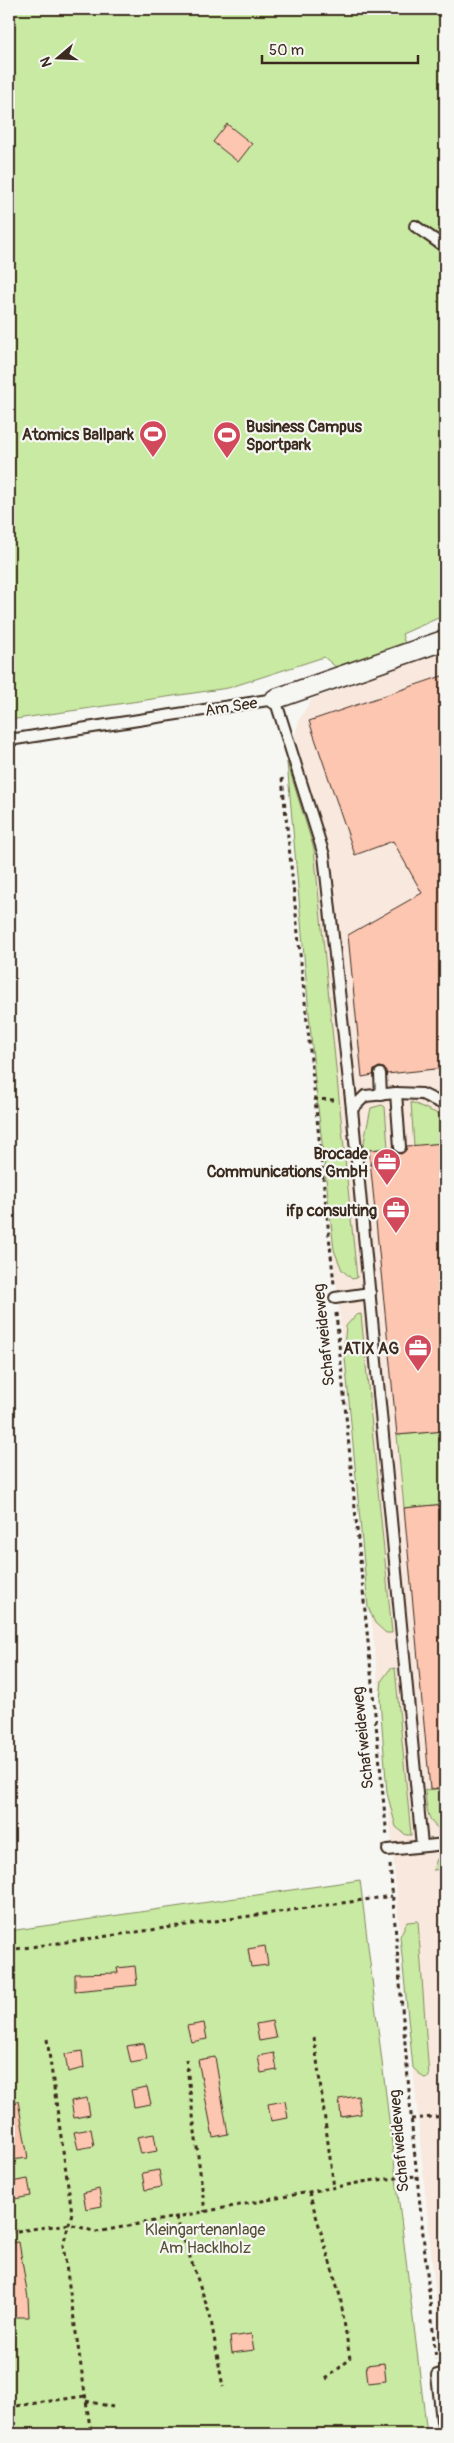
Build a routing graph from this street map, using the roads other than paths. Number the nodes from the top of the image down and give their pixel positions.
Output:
1 (415, 226) dead end
2 (445, 248) edge
3 (445, 640) edge
4 (275, 699) junction
5 (9, 740) edge
6 (380, 1074) dead end
7 (396, 1093) junction
8 (381, 1095) junction
9 (445, 1105) edge
10 (352, 1109) junction
11 (400, 1147) dead end
12 (370, 1293) junction
13 (335, 1298) road end
14 (445, 1844) edge
15 (422, 1846) junction
16 (388, 1850) road end
17 (441, 2374) edge
18 (445, 2434) edge

1 - 2 lane
3 - 4 street, Am See
4 - 5 lane, Am See
4 - 10 lane
6 - 8 lane
7 - 8 lane
7 - 9 lane
7 - 11 lane
8 - 10 lane
10 - 12 lane
12 - 13 lane
12 - 15 lane
14 - 15 lane
15 - 16 lane
17 - 18 lane

